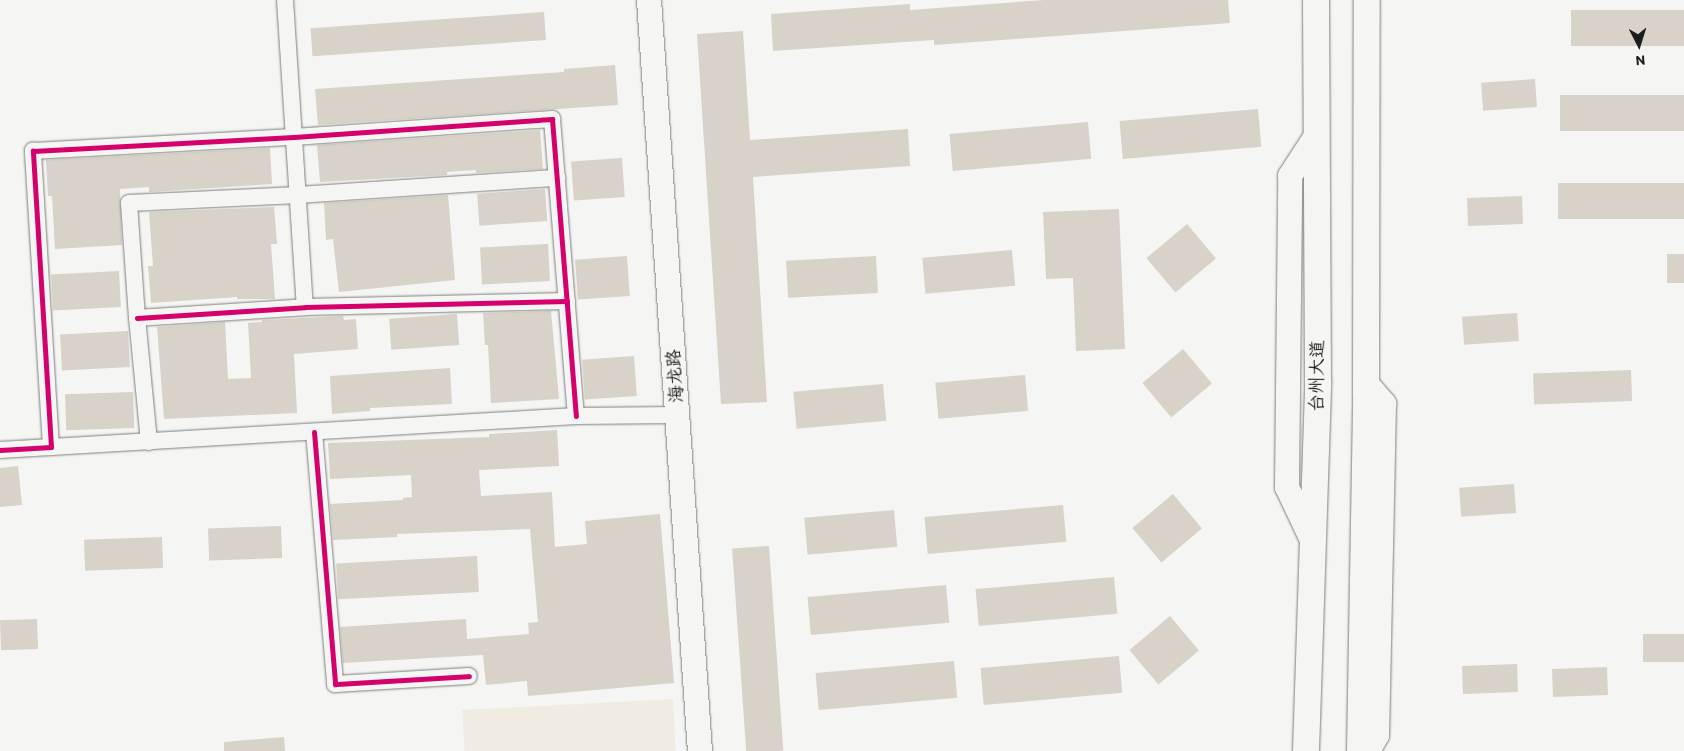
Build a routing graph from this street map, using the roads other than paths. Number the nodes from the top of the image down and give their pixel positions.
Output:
1 (286, 0) edge
2 (649, 0) edge
3 (1316, 0) edge
4 (1367, 0) edge
5 (294, 137) junction
6 (557, 178) junction
7 (298, 195) junction
8 (567, 300) junction
9 (305, 307) junction
10 (137, 318) junction
11 (1366, 383) junction
12 (677, 415) junction
13 (576, 416) junction
14 (314, 432) junction
15 (150, 442) junction
16 (51, 447) junction
17 (0, 450) edge
18 (469, 676) dead end
19 (700, 751) edge
20 (1306, 751) edge
21 (1360, 751) edge
22 (1368, 751) edge

1 - 5 street
2 - 12 street, 海龙路
3 - 20 main road, 台州大道
4 - 11 main road
5 - 6 street
5 - 7 street
5 - 16 street
6 - 7 street
6 - 8 street
7 - 9 street
7 - 10 street
8 - 9 street
8 - 13 street
9 - 10 street
10 - 15 street
11 - 21 main road
11 - 22 street
12 - 13 street
12 - 19 street, 海龙路
13 - 14 street
14 - 15 street
14 - 18 street
15 - 16 street
16 - 17 street

